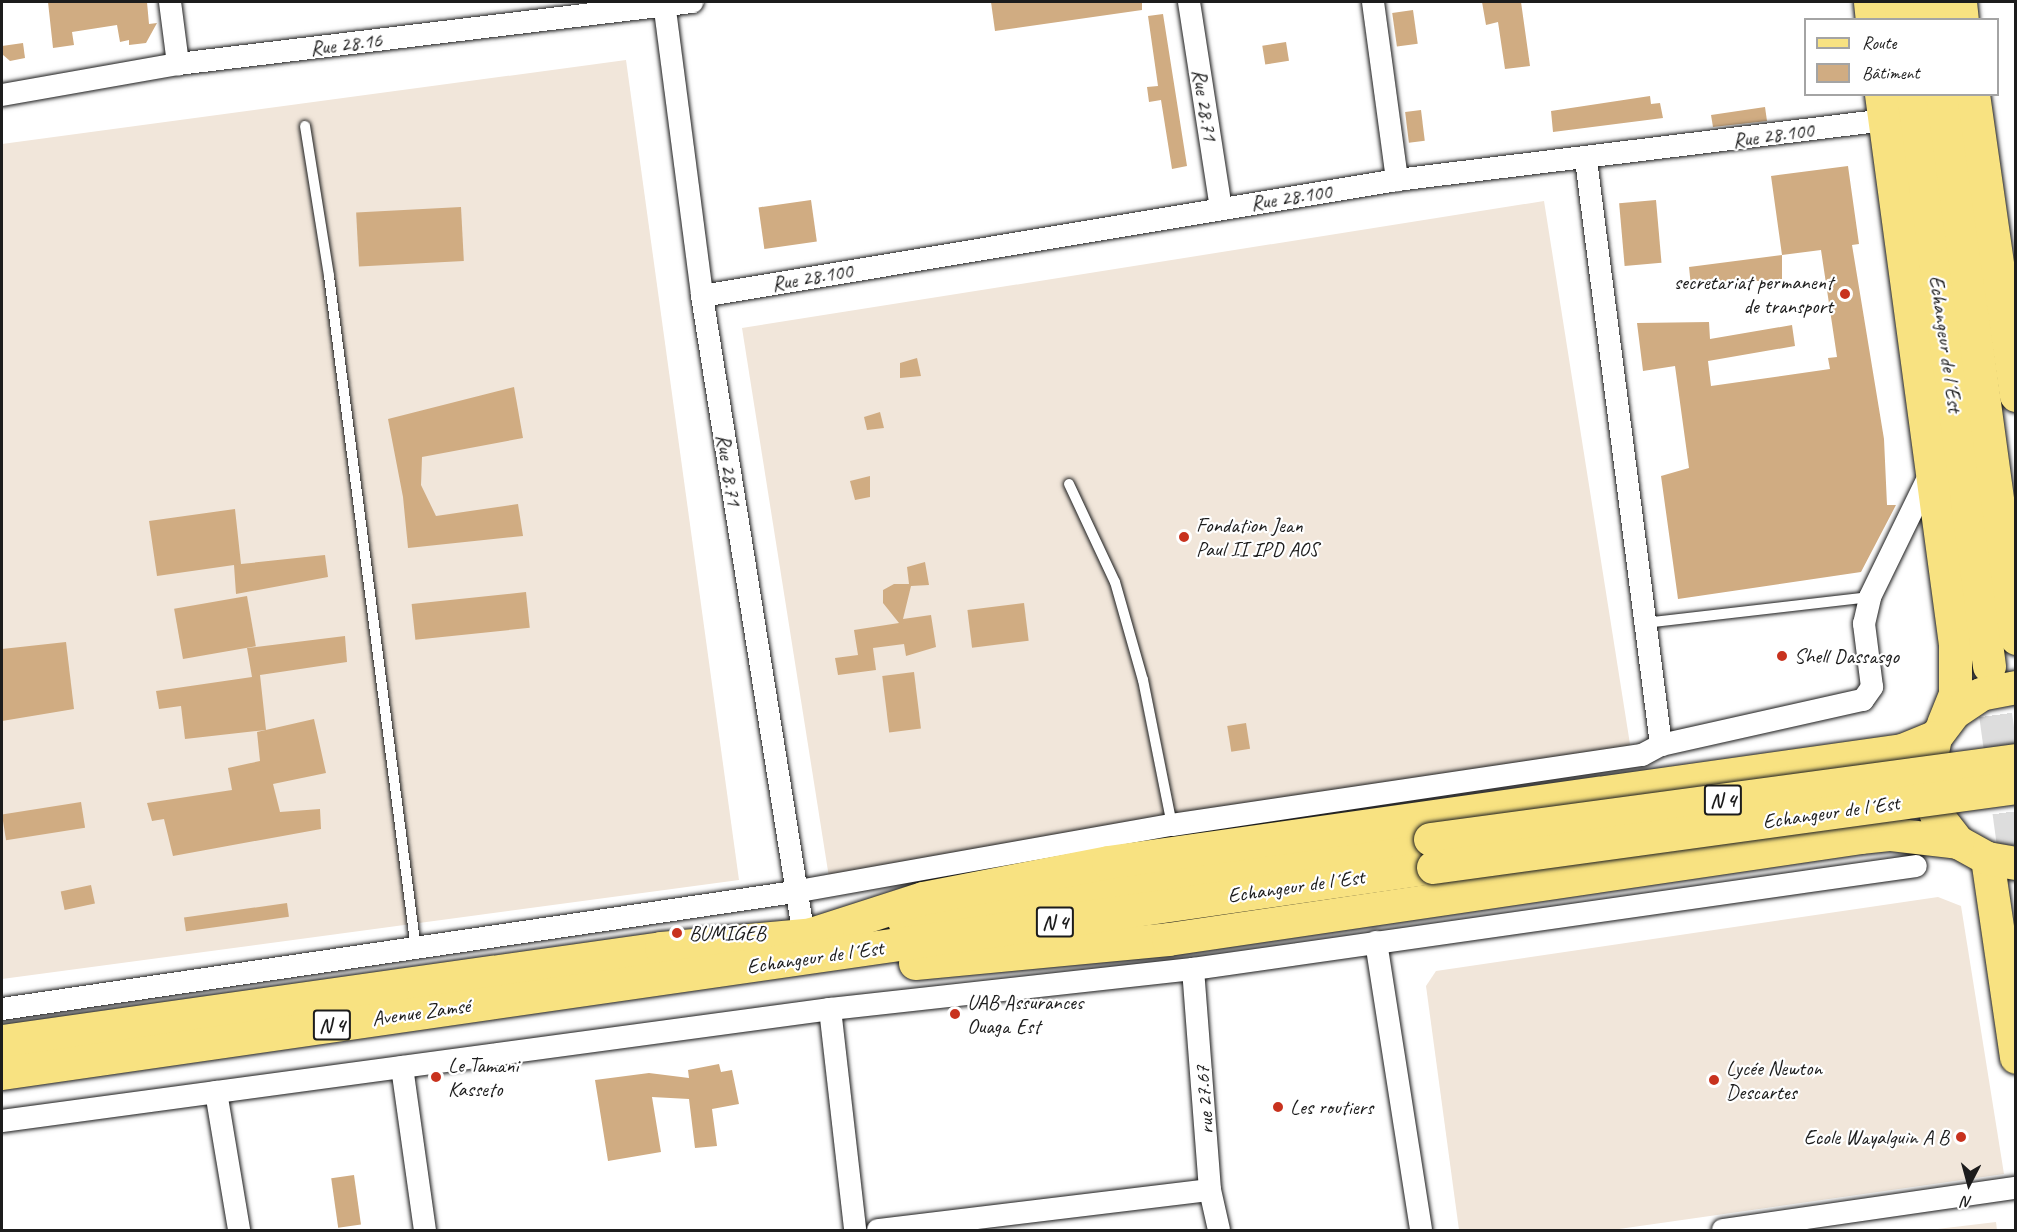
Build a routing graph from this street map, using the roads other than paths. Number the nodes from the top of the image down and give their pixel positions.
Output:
1 (170, 2) edge
2 (692, 2) edge
3 (1189, 2) edge
4 (1373, 2) edge
5 (1870, 2) edge
6 (1900, 2) edge
7 (1929, 2) edge
8 (1960, 2) edge
9 (664, 3) edge
10 (1872, 18) edge
11 (1903, 18) edge
12 (1932, 18) edge
13 (1962, 18) edge
14 (178, 64) junction
15 (2, 95) edge
16 (1913, 96) edge
17 (1942, 96) edge
18 (1973, 96) edge
19 (1883, 107) edge
20 (305, 126) dead end
21 (1586, 160) junction
22 (1397, 180) junction
23 (1221, 208) junction
24 (702, 296) junction
25 (2015, 390) edge
26 (1932, 469) junction
27 (1069, 484) dead end
28 (1870, 597) junction
29 (1645, 623) junction
30 (2016, 638) edge
31 (1989, 666) tunnel mouth
32 (2016, 687) edge
33 (1939, 730) junction
34 (1661, 745) junction
35 (2016, 760) edge
36 (2016, 787) edge
37 (1172, 825) junction
38 (1958, 842) junction
39 (1431, 853) junction
40 (2001, 861) edge
41 (1916, 866) dead end
42 (794, 892) junction
43 (804, 937) junction
44 (1376, 942) junction
45 (416, 950) junction
46 (661, 963) junction
47 (1193, 969) junction
48 (695, 975) junction
49 (2, 1009) edge
50 (830, 1009) junction
51 (2, 1041) edge
52 (2016, 1057) edge
53 (402, 1067) junction
54 (2, 1072) edge
55 (216, 1092) junction
56 (2, 1120) edge
57 (2016, 1188) edge
58 (1210, 1190) junction
59 (1038, 1221) edge
60 (239, 1230) edge
61 (425, 1230) edge
62 (855, 1230) edge
63 (878, 1230) edge
64 (1219, 1230) edge
65 (1421, 1230) edge
66 (1723, 1230) edge

1 - 14 street
2 - 9 street, Rue 28.16
3 - 23 street, Rue 28.71
4 - 22 street
5 - 10 main road
6 - 11 main road
7 - 12 main road
8 - 13 main road
9 - 14 street, Rue 28.16
9 - 24 street, Rue 28.71
14 - 15 street, Rue 28.16
16 - 31 main road, Echangeur de l´Est
17 - 30 main road, Echangeur de l´Est
18 - 25 main road
19 - 21 street, Rue 28.100
19 - 26 main road, Echangeur de l´Est
20 - 45 lane
21 - 22 street, Rue 28.100
21 - 29 street
22 - 23 street, Rue 28.100
23 - 24 street, Rue 28.100
24 - 42 street, Rue 28.71
26 - 28 street
26 - 33 main road, Echangeur de l´Est
27 - 37 lane
28 - 29 lane
28 - 34 street
29 - 34 street
32 - 33 main road
33 - 38 main road, Echangeur de l´Est
33 - 43 main road
34 - 37 street
35 - 39 main road, Echangeur de l´Est / N 4, bridge
36 - 39 main road, Echangeur de l´Est / N 4, bridge
37 - 42 street
38 - 40 main road, Echangeur de l´Est
38 - 48 main road
39 - 43 main road, Echangeur de l´Est / N 4
39 - 48 main road, Echangeur de l´Est / N 4
40 - 52 main road
41 - 44 street
42 - 43 street, Rue 28.71
42 - 45 street
43 - 46 main road, Echangeur de l´Est / N 4
44 - 47 street
44 - 65 street
45 - 49 street
46 - 48 main road, Echangeur de l´Est / N 4
46 - 51 main road, Avenue Zamsé / N 4
46 - 54 main road, Avenue Zamsé / N 4
47 - 50 street
47 - 58 street, rue 27.67
50 - 53 street
50 - 62 street
53 - 55 street
53 - 61 street
55 - 56 street
55 - 60 street
57 - 66 street
58 - 59 street
58 - 64 street, rue 27.67
59 - 63 street

